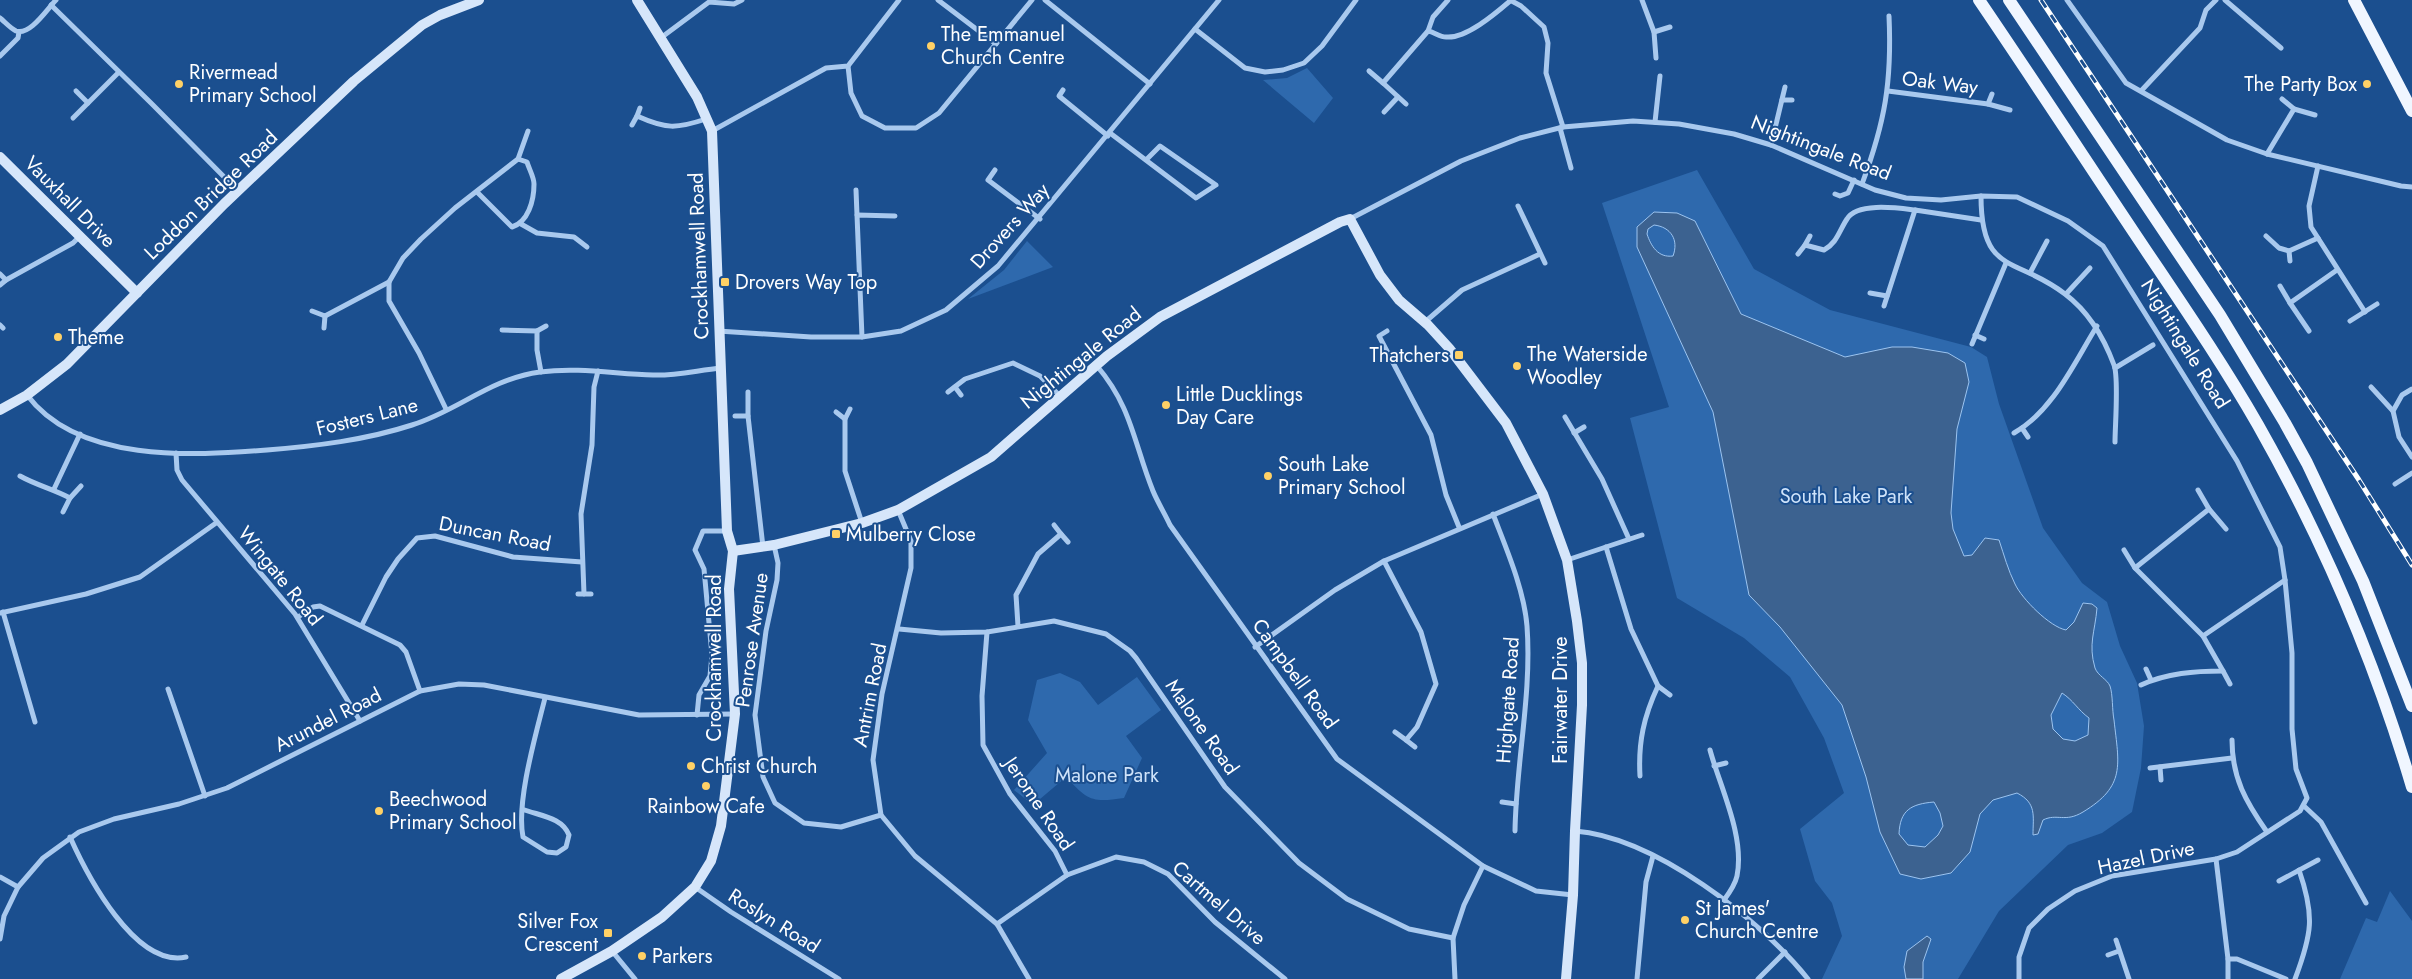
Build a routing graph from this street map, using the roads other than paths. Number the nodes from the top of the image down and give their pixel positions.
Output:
1 (56, 0) edge
2 (479, 0) edge
3 (637, 0) edge
4 (742, 0) edge
5 (899, 0) edge
6 (938, 0) edge
7 (1032, 0) edge
8 (1045, 0) edge
9 (1219, 0) edge
10 (1356, 0) edge
11 (1448, 0) edge
12 (1510, 0) edge
13 (1642, 0) edge
14 (1979, 0) edge
15 (2009, 0) edge
16 (2067, 0) edge
17 (2216, 0) edge
18 (2225, 0) edge
19 (2354, 0) edge
20 (710, 1) edge
21 (51, 6) junction
22 (1889, 16) dead end
23 (0, 18) edge
24 (1670, 28) dead end
25 (1195, 29) junction
26 (1428, 31) junction
27 (19, 32) junction
28 (1654, 32) junction
29 (662, 37) junction
30 (996, 44) junction
31 (2281, 48) dead end
32 (0, 56) edge
33 (1656, 58) dead end
34 (848, 66) junction
35 (1370, 71) dead end
36 (118, 73) junction
37 (1660, 76) dead end
38 (1383, 83) junction
39 (1150, 84) junction
40 (1785, 86) dead end
41 (1063, 90) dead end
42 (76, 91) dead end
43 (1888, 91) junction
44 (2141, 91) junction
45 (1992, 94) dead end
46 (1059, 96) junction
47 (1398, 97) junction
48 (2282, 99) dead end
49 (1782, 100) junction
50 (1792, 100) dead end
51 (1054, 102) dead end
52 (88, 103) junction
53 (1406, 104) dead end
54 (1988, 104) junction
55 (640, 108) dead end
56 (2294, 109) junction
57 (2010, 110) dead end
58 (2412, 111) edge
59 (1384, 112) dead end
60 (2315, 115) dead end
61 (637, 116) junction
62 (73, 118) dead end
63 (707, 119) junction
64 (1655, 122) junction
65 (632, 125) dead end
66 (1562, 127) junction
67 (528, 131) dead end
68 (712, 131) junction
69 (1109, 134) junction
70 (1771, 146) junction
71 (2267, 154) junction
72 (0, 158) edge
73 (518, 159) junction
74 (1146, 160) junction
75 (2318, 166) junction
76 (1571, 168) dead end
77 (995, 170) dead end
78 (1854, 180) junction
79 (1862, 184) junction
80 (2412, 187) edge
81 (856, 190) dead end
82 (238, 192) junction
83 (477, 192) junction
84 (1836, 194) dead end
85 (1981, 196) junction
86 (1518, 206) dead end
87 (1915, 210) junction
88 (857, 215) junction
89 (896, 216) dead end
90 (1040, 218) junction
91 (1350, 219) junction
92 (1981, 220) junction
93 (521, 224) junction
94 (1810, 236) dead end
95 (2266, 236) dead end
96 (79, 237) junction
97 (2318, 238) junction
98 (2047, 241) dead end
99 (1805, 245) junction
100 (587, 247) dead end
101 (2289, 251) junction
102 (1540, 254) junction
103 (1798, 254) dead end
104 (2290, 261) dead end
105 (1545, 263) dead end
106 (2006, 263) junction
107 (2090, 268) dead end
108 (2337, 270) junction
109 (2030, 273) junction
110 (0, 274) edge
111 (6, 280) junction
112 (389, 282) junction
113 (0, 286) edge
114 (2280, 286) dead end
115 (137, 293) junction
116 (1870, 293) dead end
117 (2066, 294) junction
118 (1887, 296) junction
119 (2290, 303) junction
120 (2377, 304) dead end
121 (1884, 306) dead end
122 (312, 311) dead end
123 (2365, 312) junction
124 (326, 316) junction
125 (2350, 321) dead end
126 (1425, 322) junction
127 (546, 326) dead end
128 (2097, 326) junction
129 (324, 328) dead end
130 (502, 330) dead end
131 (2309, 330) dead end
132 (536, 331) junction
133 (718, 331) junction
134 (1387, 331) dead end
135 (1975, 335) junction
136 (862, 337) junction
137 (1984, 339) dead end
138 (1972, 344) dead end
139 (2153, 346) dead end
140 (1097, 366) junction
141 (721, 368) junction
142 (2115, 368) junction
143 (598, 371) junction
144 (541, 372) junction
145 (955, 387) junction
146 (2371, 387) dead end
147 (2412, 389) edge
148 (748, 392) dead end
149 (948, 392) dead end
150 (27, 395) junction
151 (961, 395) dead end
152 (1060, 396) junction
153 (850, 408) dead end
154 (0, 410) edge
155 (446, 410) junction
156 (2393, 411) junction
157 (836, 412) dead end
158 (734, 416) dead end
159 (748, 416) junction
160 (1565, 417) dead end
161 (844, 419) junction
162 (1584, 427) dead end
163 (2022, 428) junction
164 (1574, 433) junction
165 (2014, 433) dead end
166 (80, 434) junction
167 (2028, 437) dead end
168 (2115, 442) dead end
169 (176, 453) junction
170 (2412, 457) edge
171 (2412, 473) edge
172 (20, 476) dead end
173 (2396, 484) dead end
174 (81, 486) dead end
175 (54, 490) junction
176 (2198, 490) dead end
177 (1543, 494) junction
178 (70, 498) junction
179 (2209, 509) junction
180 (898, 510) junction
181 (63, 512) dead end
182 (1493, 514) junction
183 (216, 523) junction
184 (862, 523) junction
185 (1054, 525) dead end
186 (1459, 528) junction
187 (2226, 529) dead end
188 (727, 531) junction
189 (1061, 534) junction
190 (1642, 535) dead end
191 (1629, 539) junction
192 (1068, 542) dead end
193 (769, 546) junction
194 (1606, 547) junction
195 (733, 550) junction
196 (2124, 550) dead end
197 (1566, 560) junction
198 (1384, 561) junction
199 (582, 562) junction
200 (2135, 568) junction
201 (2285, 580) junction
202 (578, 594) dead end
203 (584, 594) junction
204 (591, 594) dead end
205 (2, 612) edge
206 (298, 617) junction
207 (362, 625) junction
208 (1018, 626) junction
209 (899, 629) junction
210 (987, 632) junction
211 (2203, 636) junction
212 (1255, 647) junction
213 (2146, 669) dead end
214 (2223, 671) junction
215 (2151, 680) junction
216 (2230, 684) dead end
217 (2141, 685) dead end
218 (1658, 686) junction
219 (168, 690) dead end
220 (420, 691) junction
221 (1670, 695) dead end
222 (545, 698) junction
223 (2412, 706) edge
224 (697, 714) junction
225 (734, 714) junction
226 (360, 721) junction
227 (35, 722) dead end
228 (1395, 732) dead end
229 (1406, 740) junction
230 (2232, 740) dead end
231 (1415, 747) dead end
232 (1710, 750) dead end
233 (2232, 758) junction
234 (1726, 763) dead end
235 (1714, 766) junction
236 (2160, 767) junction
237 (2150, 768) dead end
238 (1640, 776) dead end
239 (2161, 780) dead end
240 (2412, 787) edge
241 (205, 796) junction
242 (1502, 802) dead end
243 (1516, 804) junction
244 (2304, 806) junction
245 (522, 809) junction
246 (880, 815) junction
247 (1516, 831) dead end
248 (1574, 831) junction
249 (2267, 832) junction
250 (70, 837) junction
251 (1653, 856) junction
252 (2216, 859) junction
253 (2318, 860) dead end
254 (1483, 866) junction
255 (2298, 870) junction
256 (1067, 875) junction
257 (0, 876) edge
258 (2279, 881) dead end
259 (18, 887) junction
260 (695, 887) junction
261 (1574, 895) junction
262 (1724, 900) junction
263 (2366, 903) dead end
264 (997, 924) junction
265 (1453, 938) junction
266 (0, 939) edge
267 (2116, 940) dead end
268 (612, 951) junction
269 (2119, 951) junction
270 (1785, 952) junction
271 (2108, 955) dead end
272 (186, 957) dead end
273 (2228, 959) junction
274 (561, 979) edge
275 (635, 979) edge
276 (839, 979) edge
277 (1029, 979) edge
278 (1285, 979) edge
279 (1455, 979) edge
280 (1566, 979) edge
281 (1637, 979) edge
282 (1758, 979) edge
283 (1808, 979) edge
284 (2019, 979) edge
285 (2129, 979) edge
286 (2228, 979) edge
287 (2286, 979) edge
288 (2294, 979) edge

1 - 21 street
2 - 82 street, Loddon Bridge Road
3 - 29 street, Crockhamwell Road
4 - 20 street
5 - 34 street
6 - 30 street
7 - 30 street
8 - 39 street
9 - 25 street, Drovers Way
10 - 25 street
11 - 26 street
12 - 26 street
12 - 66 street
13 - 28 street
14 - 240 main road
15 - 223 main road
16 - 44 street
17 - 44 street
18 - 31 street
19 - 58 main road
20 - 29 street
21 - 27 street
21 - 36 street
22 - 43 street
23 - 27 street
24 - 28 street
25 - 39 street, Drovers Way
26 - 38 street
27 - 32 street
28 - 33 street
29 - 63 street, Crockhamwell Road
30 - 34 street
34 - 68 street
35 - 38 street
36 - 52 street
36 - 82 street
37 - 64 street
38 - 47 street
39 - 69 street, Drovers Way
40 - 49 street
41 - 46 street
42 - 52 street
43 - 54 street, Oak Way
43 - 79 street
44 - 71 street
45 - 54 street, Oak Way
46 - 51 street
46 - 69 street
47 - 53 street
47 - 59 street
48 - 56 street
49 - 50 street
49 - 70 street
52 - 62 street
54 - 57 street, Oak Way
55 - 61 street
56 - 60 street
56 - 71 street
61 - 63 street
61 - 65 street
63 - 68 street, Crockhamwell Road
64 - 66 street, Nightingale Road
64 - 70 street, Nightingale Road
66 - 76 street
66 - 91 street, Nightingale Road
67 - 73 street
68 - 133 street, Crockhamwell Road
69 - 74 street
69 - 90 street, Drovers Way
70 - 78 street, Nightingale Road
71 - 75 street
72 - 96 street, Vauxhall Drive
73 - 83 street
73 - 93 street
74 - 74 street
75 - 80 street
75 - 97 street
77 - 90 street
78 - 79 street, Nightingale Road
78 - 84 street
79 - 85 street, Nightingale Road
81 - 88 street
82 - 115 street, Loddon Bridge Road
83 - 93 street
83 - 112 street
85 - 92 street
85 - 201 street, Nightingale Road
86 - 102 street
87 - 92 street
87 - 99 street
87 - 118 street
88 - 89 street
88 - 136 street
90 - 136 street, Drovers Way
91 - 126 street, Fairwater Drive
91 - 140 street, Nightingale Road
92 - 106 street
93 - 100 street
94 - 99 street
95 - 101 street
96 - 111 street
96 - 115 street, Vauxhall Drive
97 - 101 street
97 - 108 street
98 - 109 street
99 - 103 street
101 - 104 street
102 - 105 street
102 - 126 street
106 - 109 street
106 - 135 street
107 - 117 street
108 - 119 street
108 - 123 street
109 - 117 street
110 - 111 street
111 - 113 street
112 - 124 street
112 - 155 street
114 - 119 street
115 - 150 street, Loddon Bridge Road
116 - 118 street
117 - 128 street
118 - 121 street
119 - 131 street
120 - 123 street
122 - 124 street
123 - 125 street
124 - 129 street
126 - 177 street, Fairwater Drive
127 - 132 street
128 - 142 street
128 - 163 street
130 - 132 street
132 - 144 street
133 - 136 street, Drovers Way
133 - 141 street, Crockhamwell Road
134 - 186 street
135 - 137 street
135 - 138 street
139 - 142 street
140 - 152 street, Nightingale Road
140 - 212 street, Campbell Road
141 - 143 street, Fosters Lane
141 - 188 street, Crockhamwell Road
142 - 168 street
143 - 144 street, Fosters Lane
143 - 199 street, Duncan Road
144 - 155 street, Fosters Lane
145 - 149 street
145 - 151 street
145 - 152 street
146 - 156 street
147 - 156 street
148 - 159 street, Penrose Avenue
150 - 154 street, Loddon Bridge Road
150 - 166 street, Fosters Lane
152 - 180 street, Nightingale Road
153 - 161 street
155 - 169 street, Fosters Lane
156 - 170 street
157 - 161 street
158 - 159 street
159 - 193 street, Penrose Avenue
160 - 164 street
161 - 184 street
162 - 164 street
163 - 165 street
163 - 167 street
164 - 191 street
166 - 169 street, Fosters Lane
166 - 175 street
169 - 183 street, Wingate Road
171 - 173 street
172 - 175 street
174 - 178 street
175 - 178 street
176 - 179 street
177 - 182 street
177 - 197 street, Fairwater Drive
178 - 181 street
179 - 187 street
179 - 200 street
180 - 184 street, Nightingale Road
180 - 209 street, Antrim Road
182 - 186 street
182 - 243 street, Highgate Road
183 - 205 street
183 - 206 street, Wingate Road
184 - 193 street, Nightingale Road
185 - 189 street
186 - 198 street
188 - 195 street, Crockhamwell Road
188 - 224 street, Crockhamwell Road
189 - 192 street
189 - 208 street
190 - 191 street
191 - 194 street
193 - 195 street, Nightingale Road
193 - 246 street, Penrose Avenue
194 - 197 street
194 - 218 street
195 - 225 street, Crockhamwell Road
196 - 200 street
197 - 248 street, Fairwater Drive
198 - 212 street
198 - 229 street
199 - 203 street, Duncan Road
199 - 207 street, Duncan Road
200 - 211 street
201 - 211 street
201 - 244 street, Nightingale Road
202 - 203 street
203 - 204 street
205 - 227 street
206 - 207 street
206 - 226 street, Wingate Road
207 - 220 street
208 - 210 street, Malone Road
208 - 265 street, Malone Road
209 - 210 street, Malone Road
209 - 246 street, Antrim Road
210 - 256 street, Jerome Road
211 - 214 street
212 - 254 street, Campbell Road
213 - 215 street
214 - 215 street
214 - 216 street
215 - 217 street
218 - 221 street
218 - 238 street
219 - 241 street
220 - 222 street, Arundel Road
220 - 226 street, Arundel Road
222 - 224 street, Arundel Road
222 - 245 street
224 - 225 street, Arundel Road
225 - 260 street, Crockhamwell Road
226 - 241 street, Arundel Road
228 - 229 street
229 - 231 street
230 - 233 street
232 - 235 street
233 - 236 street
233 - 249 street
234 - 235 street
235 - 262 street
236 - 237 street
236 - 239 street
241 - 250 street, Arundel Road
242 - 243 street
243 - 247 street, Highgate Road
244 - 249 street, Hazel Drive
244 - 263 street
245 - 245 street
246 - 264 street
248 - 251 street
248 - 261 street, Fairwater Drive
249 - 252 street, Hazel Drive
250 - 259 street, Arundel Road
250 - 272 street
251 - 262 street
251 - 281 street
252 - 273 street, Hazel Drive
252 - 284 street, Hazel Drive
253 - 255 street
254 - 261 street, Campbell Road
254 - 265 street
255 - 258 street
255 - 288 street
256 - 264 street, Cartmel Drive
256 - 278 street, Cartmel Drive
257 - 259 street
259 - 266 street, Arundel Road
260 - 268 street, Crockhamwell Road
260 - 276 street, Roslyn Road
261 - 280 street, Fairwater Drive
262 - 270 street
264 - 277 street
265 - 279 street
267 - 269 street
268 - 274 street, Crockhamwell Road
268 - 275 street
269 - 271 street
269 - 285 street
270 - 282 street
270 - 283 street
273 - 286 street, Hazel Drive
273 - 287 street

